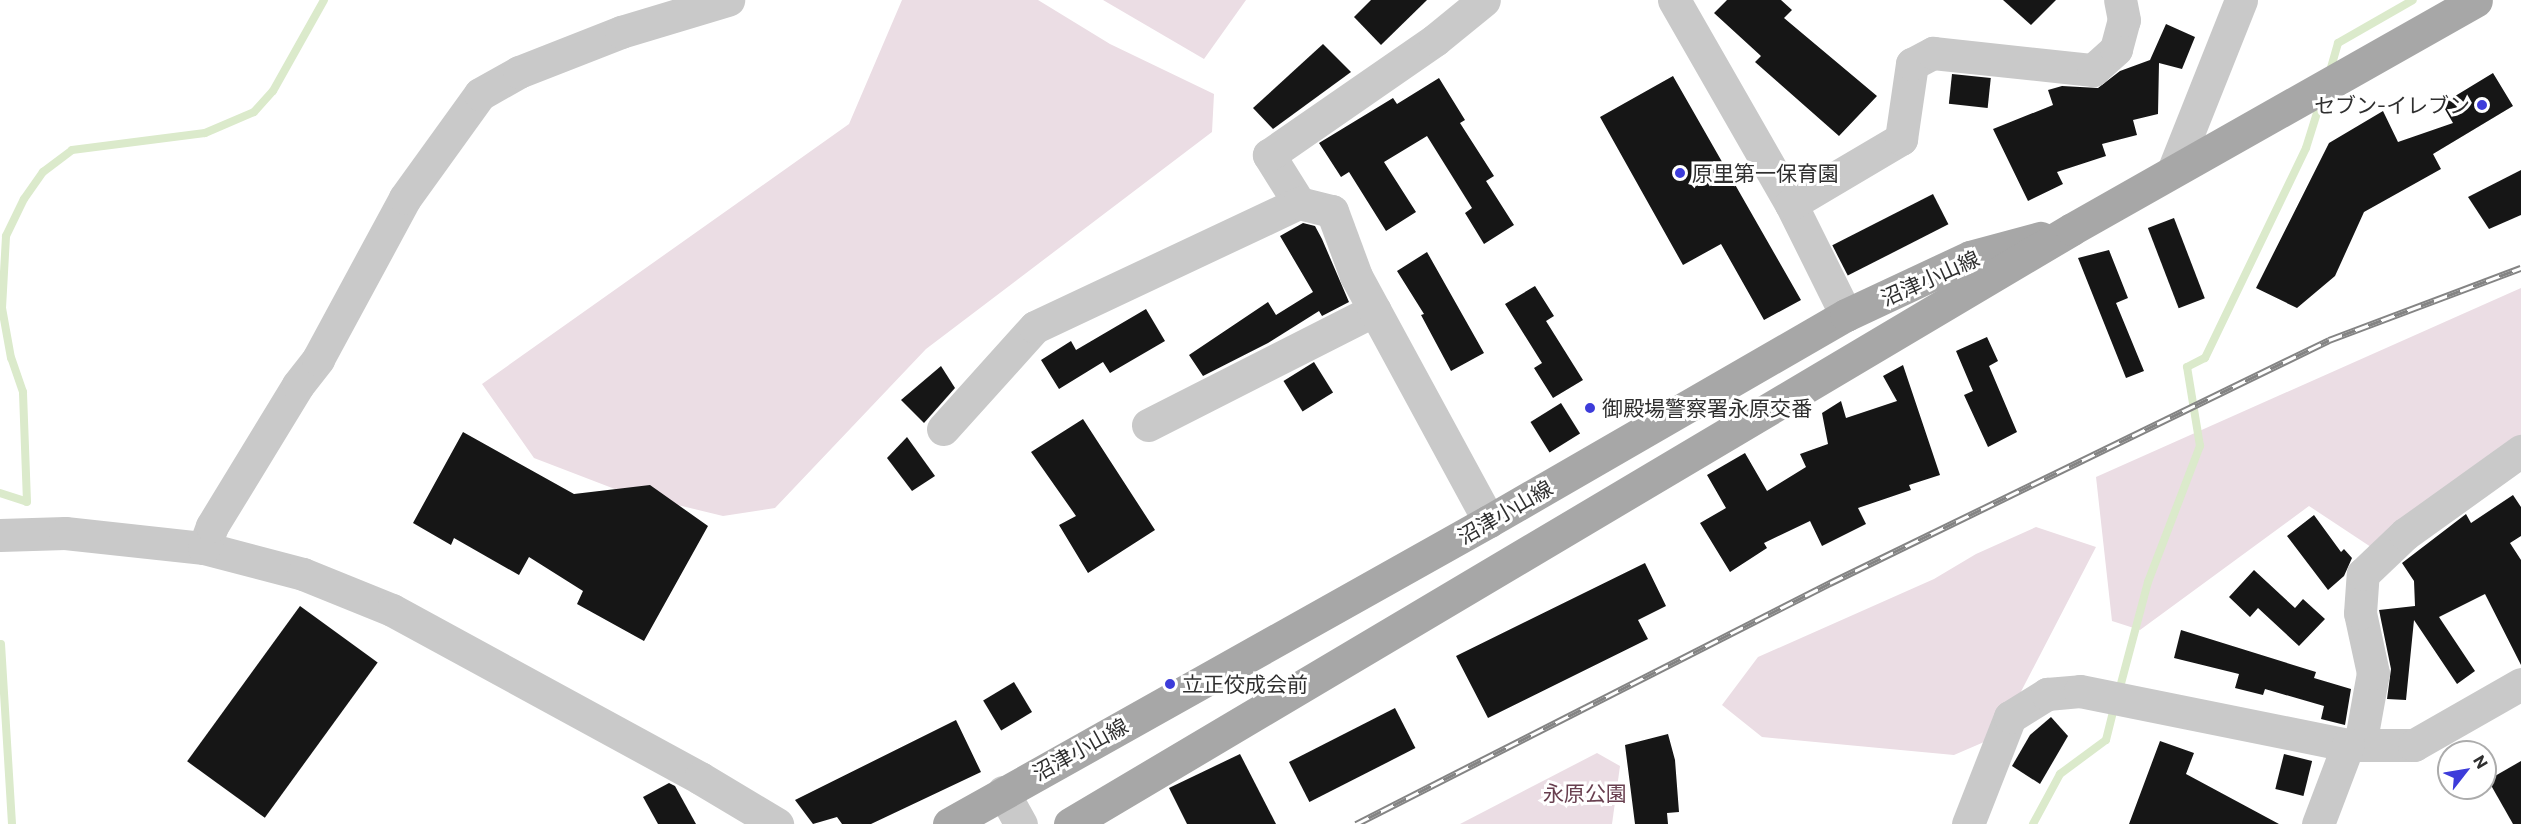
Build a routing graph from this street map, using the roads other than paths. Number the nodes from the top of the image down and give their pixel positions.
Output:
1 (728, 0) edge
2 (1484, 0) edge
3 (1674, 0) edge
4 (2120, 0) edge
5 (2241, 0) edge
6 (2472, 1) edge
7 (2174, 171) junction
8 (1299, 203) junction
9 (1791, 204) junction
10 (2072, 229) junction
11 (1375, 310) junction
12 (1846, 315) junction
13 (1148, 425) dead end
14 (943, 429) dead end
15 (2521, 451) edge
16 (1489, 521) junction
17 (0, 535) edge
18 (204, 548) junction
19 (2521, 684) edge
20 (2354, 745) junction
21 (1003, 792) junction
22 (777, 824) edge
23 (949, 824) edge
24 (1021, 824) edge
25 (1070, 824) edge
26 (1968, 824) edge
27 (2318, 824) edge

1 - 18 street
2 - 8 street
3 - 9 street
4 - 9 street
5 - 7 street
6 - 7 main road, 沼津小山線
7 - 10 main road, 沼津小山線
8 - 11 street
8 - 14 street
9 - 12 street
10 - 12 main road, 沼津小山線
10 - 25 main road, 沼津小山線
11 - 13 street
11 - 16 street
12 - 16 main road, 沼津小山線
15 - 20 street
16 - 21 main road, 沼津小山線
17 - 18 street
18 - 22 street
19 - 20 street
20 - 26 street
20 - 27 street
21 - 23 main road, 沼津小山線
21 - 24 street

